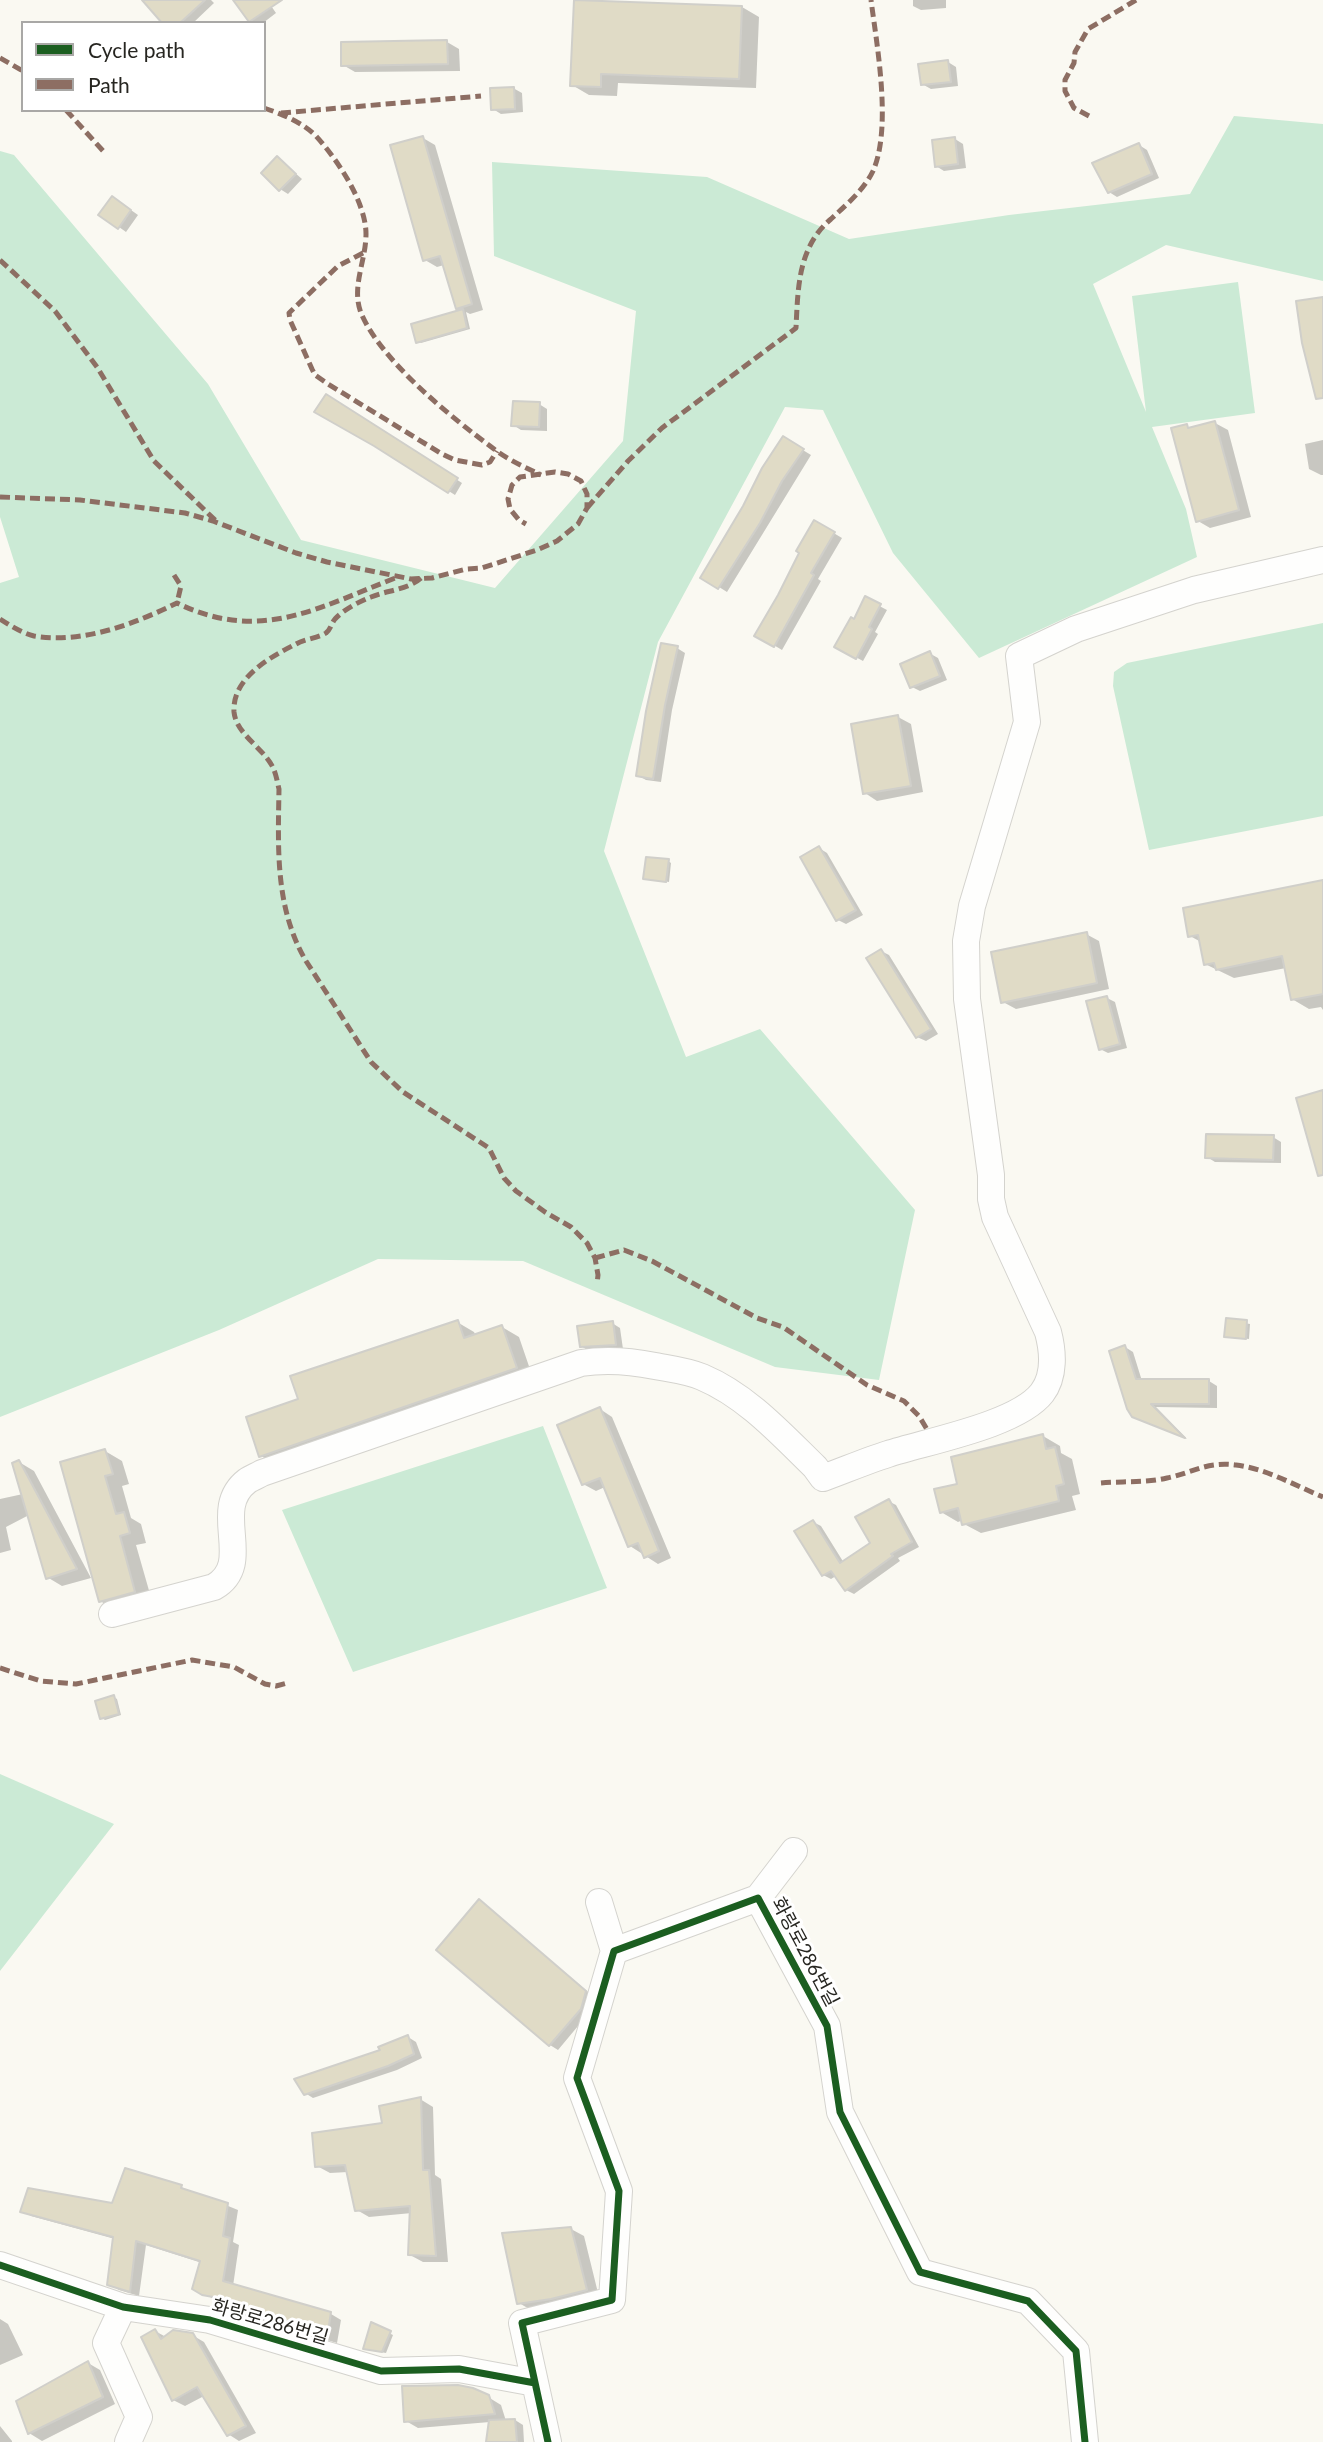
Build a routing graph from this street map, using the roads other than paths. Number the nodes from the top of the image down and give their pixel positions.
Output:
1 (1323, 560) edge
2 (112, 1614) dead end
3 (794, 1851) dead end
4 (758, 1898) junction
5 (599, 1902) dead end
6 (614, 1951) junction
7 (0, 2265) edge
8 (123, 2307) junction
9 (535, 2383) junction
10 (128, 2442) edge
11 (548, 2442) edge
12 (1085, 2442) edge

1 - 2 street
3 - 4 street, 화랑로286번길
4 - 6 street, 화랑로286번길
4 - 12 street, 화랑로286번길
5 - 6 street
6 - 9 street
7 - 8 street, 화랑로286번길
8 - 9 street, 화랑로286번길
8 - 10 street
9 - 11 street

